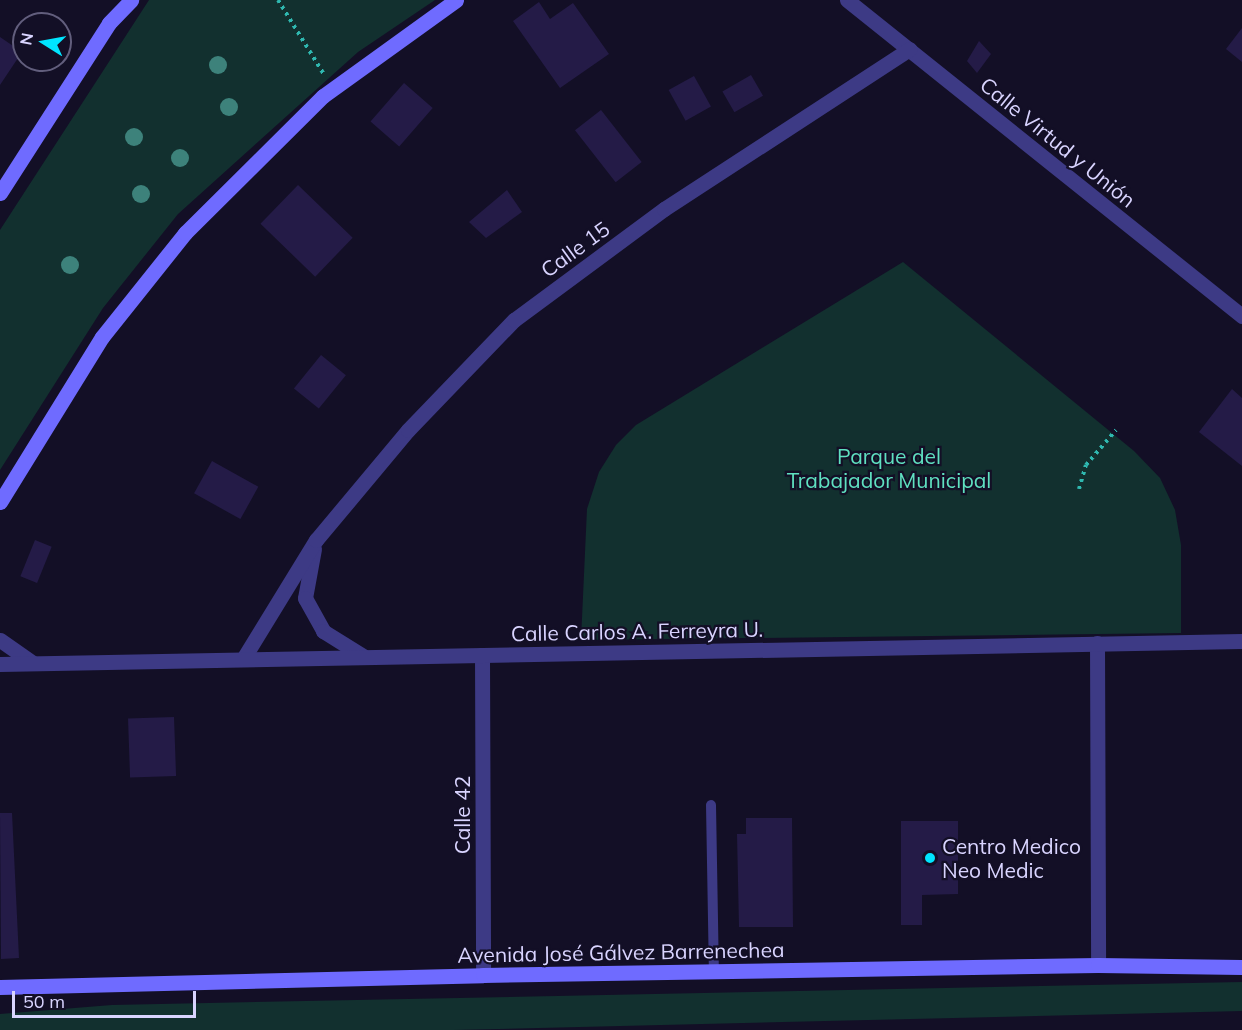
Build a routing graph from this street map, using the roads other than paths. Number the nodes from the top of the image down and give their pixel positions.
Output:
1 (131, 0) edge
2 (456, 0) edge
3 (847, 0) edge
4 (909, 49) junction
5 (0, 193) edge
6 (1242, 316) edge
7 (0, 502) edge
8 (316, 540) junction
9 (0, 640) edge
10 (1242, 641) edge
11 (1097, 643) junction
12 (482, 655) junction
13 (363, 656) junction
14 (243, 659) junction
15 (0, 663) edge
16 (33, 663) junction
17 (711, 805) dead end
18 (1098, 965) junction
19 (1242, 967) edge
20 (714, 971) junction
21 (483, 975) junction
22 (0, 987) edge

1 - 5 main road
2 - 7 main road
3 - 4 street, Calle Virtud y Unión
4 - 6 street, Calle Virtud y Unión
4 - 8 street, Calle 15
8 - 13 street, Calle 15
8 - 14 street, Calle 15
9 - 16 street
10 - 11 street, Calle Carlos A. Ferreyra U.
11 - 12 street, Calle Carlos A. Ferreyra U.
11 - 18 street
12 - 13 street, Calle Carlos A. Ferreyra U.
12 - 21 street, Calle 42
13 - 14 street, Calle Carlos A. Ferreyra U.
14 - 16 street, Calle Carlos A. Ferreyra U.
15 - 16 street, Calle Carlos A. Ferreyra U.
17 - 20 lane
18 - 19 main road, Avenida José Gálvez Barrenechea
18 - 20 main road, Avenida José Gálvez Barrenechea
20 - 21 main road, Avenida José Gálvez Barrenechea
21 - 22 main road, Avenida José Gálvez Barrenechea

